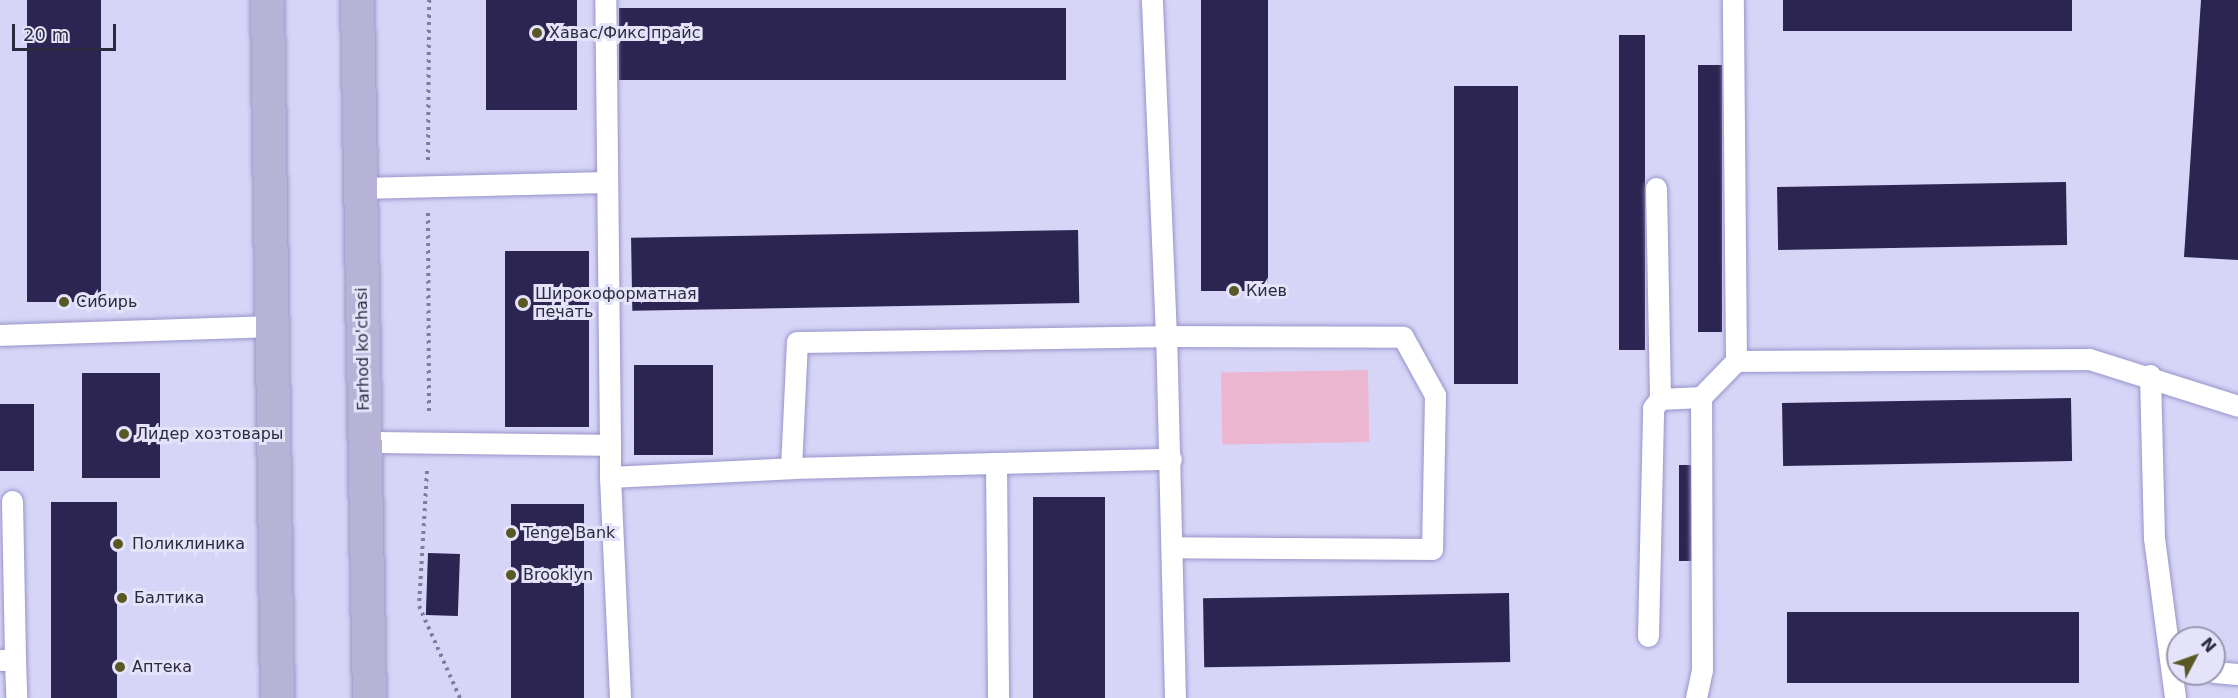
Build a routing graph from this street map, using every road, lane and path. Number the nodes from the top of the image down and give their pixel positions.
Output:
1 (267, 0) edge
2 (357, 0) edge
3 (429, 0) edge
4 (605, 0) edge
5 (1152, 0) edge
6 (1733, 0) edge
7 (606, 182) junction
8 (428, 187) junction
9 (360, 188) junction
10 (1656, 188) dead end
11 (271, 326) junction
12 (0, 334) edge
13 (1166, 336) junction
14 (1736, 361) junction
15 (2150, 375) junction
16 (1701, 397) junction
17 (1660, 399) junction
18 (2238, 406) edge
19 (365, 442) junction
20 (429, 443) junction
21 (609, 445) junction
22 (1171, 459) junction
23 (996, 463) junction
24 (791, 468) junction
25 (610, 477) junction
26 (12, 501) dead end
27 (1175, 547) junction
28 (2168, 626) edge
29 (1648, 636) dead end
30 (7, 660) edge
31 (16, 698) edge
32 (277, 698) edge
33 (369, 698) edge
34 (460, 698) edge
35 (620, 698) edge
36 (998, 698) edge
37 (1175, 698) edge
38 (1696, 698) edge

1 - 11 main road
2 - 9 main road, Farhod ko'chasi
3 - 8 path
4 - 7 lane
5 - 13 lane
6 - 14 lane
7 - 8 lane
7 - 21 lane
8 - 9 lane
8 - 20 path
9 - 19 main road, Farhod ko'chasi
10 - 17 lane
11 - 12 lane
11 - 32 main road
13 - 22 lane
13 - 24 lane
13 - 27 lane
14 - 15 lane
14 - 16 lane
15 - 18 lane
15 - 28 lane
16 - 17 lane
16 - 38 lane
17 - 29 lane
19 - 20 lane
19 - 33 main road, Farhod ko'chasi
20 - 21 lane
20 - 34 path
21 - 25 lane
22 - 23 lane
22 - 27 lane
23 - 24 lane
23 - 36 lane
24 - 25 lane
25 - 35 lane
26 - 30 lane
27 - 37 lane
30 - 31 lane

